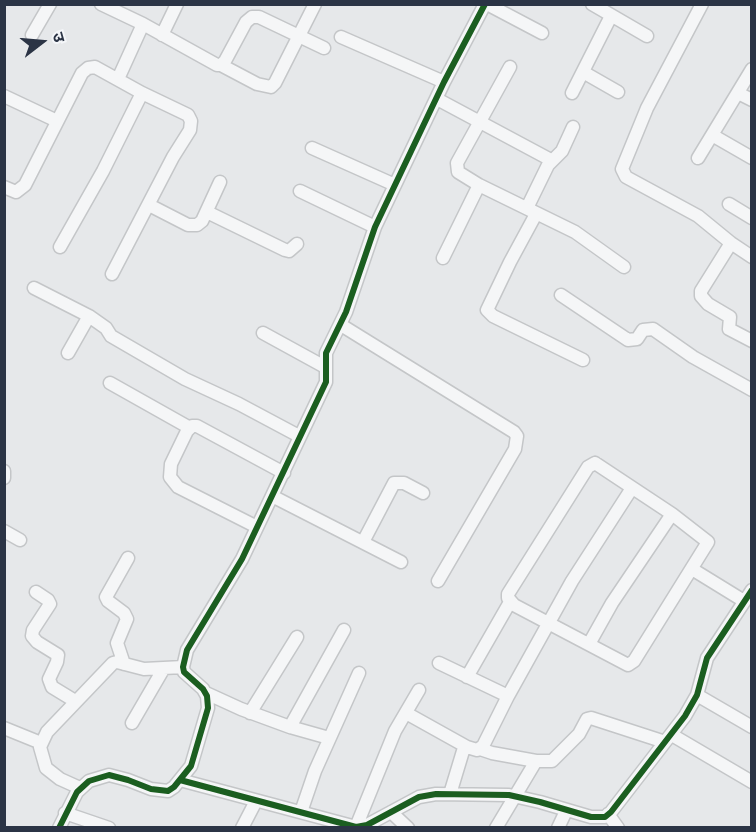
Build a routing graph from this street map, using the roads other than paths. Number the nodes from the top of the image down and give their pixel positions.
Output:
1 (50, 4) edge
2 (101, 4) edge
3 (177, 4) edge
4 (315, 4) edge
5 (486, 4) edge
6 (592, 4) edge
7 (702, 4) edge
8 (611, 16) junction
9 (143, 24) junction
10 (542, 33) dead end
11 (33, 35) dead end
12 (162, 35) junction
13 (299, 36) junction
14 (647, 36) dead end
15 (341, 38) dead end
16 (324, 48) dead end
17 (221, 65) junction
18 (510, 66) dead end
19 (752, 69) edge
20 (583, 72) junction
21 (118, 79) junction
22 (444, 82) junction
23 (618, 92) dead end
24 (142, 93) junction
25 (572, 93) dead end
26 (738, 93) junction
27 (4, 96) edge
28 (437, 99) junction
29 (752, 100) edge
30 (57, 121) junction
31 (481, 121) junction
32 (573, 128) dead end
33 (712, 135) junction
34 (312, 148) dead end
35 (698, 158) dead end
36 (752, 158) edge
37 (551, 160) junction
38 (220, 182) dead end
39 (395, 185) junction
40 (479, 185) junction
41 (4, 187) edge
42 (300, 191) dead end
43 (729, 204) dead end
44 (149, 205) junction
45 (532, 211) junction
46 (207, 212) junction
47 (752, 218) edge
48 (375, 227) junction
49 (731, 243) junction
50 (297, 244) dead end
51 (60, 247) dead end
52 (752, 257) edge
53 (443, 258) dead end
54 (624, 267) dead end
55 (112, 274) dead end
56 (34, 288) dead end
57 (561, 295) dead end
58 (89, 316) junction
59 (341, 325) junction
60 (263, 333) dead end
61 (752, 341) edge
62 (68, 353) dead end
63 (583, 360) dead end
64 (325, 367) junction
65 (110, 383) dead end
66 (752, 390) edge
67 (190, 428) junction
68 (300, 436) junction
69 (4, 471) edge
70 (284, 472) junction
71 (4, 478) edge
72 (632, 488) junction
73 (423, 493) dead end
74 (272, 496) junction
75 (672, 514) junction
76 (257, 527) junction
77 (4, 531) edge
78 (20, 540) dead end
79 (363, 542) junction
80 (128, 558) dead end
81 (401, 562) dead end
82 (692, 568) junction
83 (438, 580) dead end
84 (752, 590) edge
85 (36, 592) dead end
86 (744, 601) junction
87 (510, 602) junction
88 (550, 622) junction
89 (344, 630) dead end
90 (297, 637) dead end
91 (588, 644) junction
92 (439, 663) dead end
93 (124, 664) junction
94 (183, 667) junction
95 (164, 668) junction
96 (358, 673) dead end
97 (467, 677) junction
98 (419, 690) dead end
99 (206, 693) junction
100 (697, 694) junction
101 (508, 696) junction
102 (75, 701) junction
103 (250, 713) junction
104 (406, 713) junction
105 (132, 723) dead end
106 (290, 727) junction
107 (752, 727) edge
108 (4, 728) edge
109 (329, 738) junction
110 (668, 739) junction
111 (41, 743) junction
112 (466, 747) junction
113 (480, 749) junction
114 (536, 761) junction
115 (180, 780) junction
116 (752, 782) edge
117 (80, 788) junction
118 (450, 794) junction
119 (514, 796) junction
120 (256, 801) junction
121 (566, 811) junction
122 (301, 812) junction
123 (391, 812) junction
124 (65, 813) junction
125 (600, 820) edge
126 (363, 827) edge
127 (59, 828) edge
128 (109, 828) edge
129 (242, 828) edge
130 (408, 828) edge
131 (496, 828) edge
132 (558, 828) edge
133 (618, 828) edge

1 - 11 street
2 - 9 street
3 - 12 street
4 - 13 street
5 - 10 street
5 - 22 street
6 - 8 street
7 - 49 street
8 - 14 street
8 - 20 street
9 - 12 street
9 - 21 street
12 - 17 street
13 - 16 street
13 - 17 street
13 - 17 street
15 - 22 street
18 - 31 street
19 - 26 street
20 - 23 street
20 - 25 street
21 - 24 street
21 - 30 street
22 - 28 street
24 - 44 street
24 - 51 street
26 - 29 street
26 - 33 street
27 - 30 street
28 - 31 street
28 - 39 street
30 - 41 street
31 - 37 street
31 - 40 street
32 - 37 street
33 - 35 street
33 - 36 street
34 - 39 street
37 - 45 street
38 - 46 street
39 - 48 street
40 - 45 street
40 - 53 street
42 - 48 street
43 - 47 street
44 - 46 street
44 - 55 street
45 - 54 street
45 - 63 street
46 - 50 street
48 - 59 street
49 - 52 street
49 - 61 street
56 - 58 street
57 - 66 street
58 - 62 street
58 - 68 street
59 - 64 street
59 - 83 street
60 - 64 street
64 - 68 street
65 - 67 street
67 - 70 street
67 - 76 street
68 - 70 street
69 - 71 street
70 - 74 street
72 - 75 street
72 - 87 street
72 - 88 street
73 - 79 street
74 - 76 street
74 - 79 street
75 - 82 street
75 - 91 street
76 - 94 street
77 - 78 street
79 - 81 street
80 - 93 street
82 - 86 street
82 - 91 street
84 - 86 street
85 - 102 street
86 - 100 street
87 - 88 street
87 - 97 street
88 - 91 street
88 - 101 street
89 - 106 street
90 - 103 street
92 - 97 street
93 - 95 street
93 - 102 street
94 - 95 street
94 - 99 street
95 - 105 street
96 - 109 street
97 - 101 street
98 - 104 street
99 - 103 street
99 - 115 street
100 - 107 street
100 - 110 street
101 - 113 street
102 - 111 street
103 - 106 street
104 - 112 street
104 - 126 street
106 - 109 street
108 - 111 street
109 - 122 street
110 - 114 street
110 - 116 street
110 - 125 street
111 - 117 street
112 - 113 street
112 - 118 street
113 - 114 street
114 - 119 street
115 - 117 street
115 - 120 street
117 - 124 street
118 - 119 street
118 - 123 street
119 - 121 street
119 - 131 street
120 - 122 street
120 - 129 street
121 - 125 street
121 - 132 street
122 - 126 street
123 - 126 street
123 - 130 street
124 - 127 street
124 - 128 street
125 - 133 street

